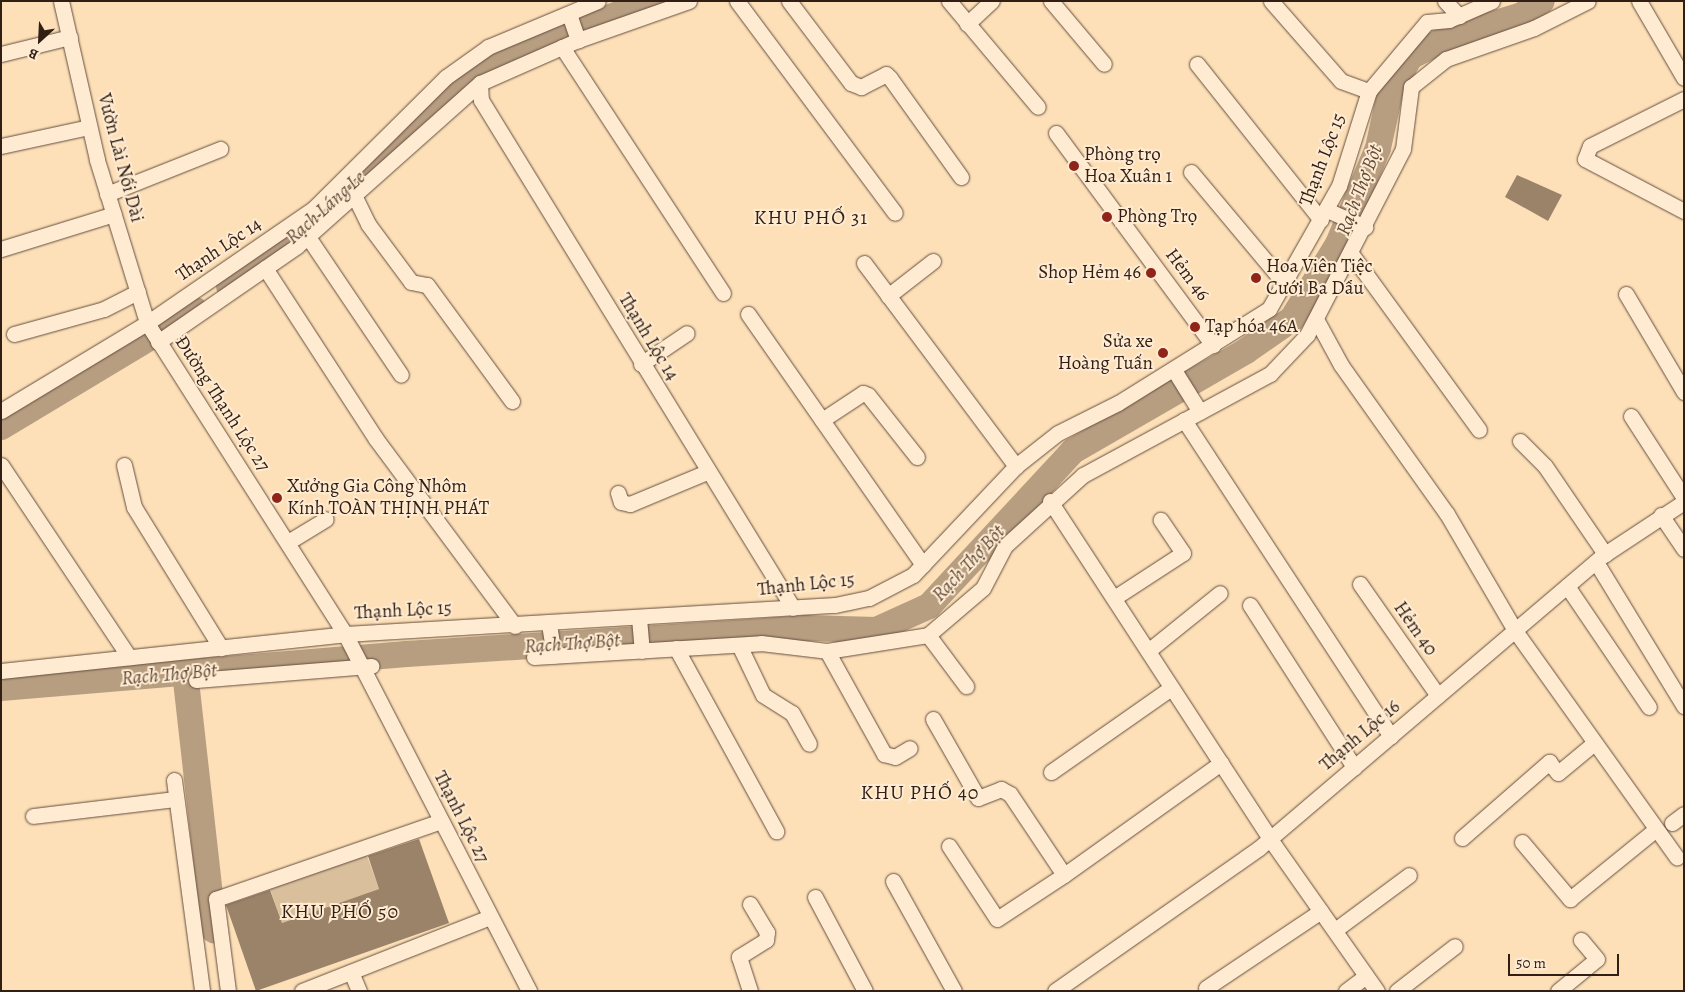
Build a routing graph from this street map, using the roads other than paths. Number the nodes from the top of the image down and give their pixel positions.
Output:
1 (61, 1) edge
2 (598, 1) edge
3 (689, 1) edge
4 (737, 1) edge
5 (789, 1) edge
6 (949, 1) edge
7 (992, 1) edge
8 (1051, 1) edge
9 (1271, 1) edge
10 (1445, 1) edge
11 (1492, 1) edge
12 (1588, 1) edge
13 (1641, 2) edge
14 (569, 14) junction
15 (1459, 16) junction
16 (967, 24) junction
17 (70, 37) junction
18 (578, 40) junction
19 (562, 47) junction
20 (1, 54) edge
21 (1104, 64) dead end
22 (1197, 64) dead end
23 (1684, 78) edge
24 (480, 83) junction
25 (1369, 91) junction
26 (1684, 100) edge
27 (1038, 107) dead end
28 (89, 127) junction
29 (1056, 133) dead end
30 (1, 146) edge
31 (220, 149) dead end
32 (1191, 172) dead end
33 (961, 177) dead end
34 (108, 194) junction
35 (354, 195) junction
36 (1684, 211) edge
37 (895, 213) dead end
38 (114, 214) junction
39 (1324, 215) junction
40 (1365, 228) junction
41 (308, 237) junction
42 (1, 249) edge
43 (1352, 255) junction
44 (933, 262) dead end
45 (864, 263) dead end
46 (265, 268) junction
47 (1285, 284) junction
48 (138, 292) junction
49 (723, 292) dead end
50 (1626, 294) dead end
51 (888, 296) junction
52 (748, 314) dead end
53 (1316, 319) junction
54 (147, 323) junction
55 (687, 333) dead end
56 (14, 334) dead end
57 (157, 341) junction
58 (1213, 345) junction
59 (641, 364) junction
60 (1174, 370) junction
61 (401, 375) dead end
62 (1684, 392) edge
63 (512, 401) dead end
64 (1, 411) edge
65 (1200, 412) junction
66 (1630, 416) dead end
67 (822, 420) junction
68 (1184, 420) junction
69 (1478, 430) dead end
70 (1520, 441) dead end
71 (917, 457) dead end
72 (1, 465) edge
73 (124, 465) dead end
74 (1016, 466) junction
75 (707, 472) junction
76 (618, 494) dead end
77 (1684, 498) edge
78 (1050, 501) junction
79 (1684, 502) edge
80 (1662, 515) junction
81 (326, 520) dead end
82 (1160, 520) dead end
83 (288, 542) junction
84 (1684, 549) edge
85 (1600, 558) junction
86 (923, 564) junction
87 (1360, 584) dead end
88 (1567, 586) junction
89 (1220, 593) dead end
90 (1114, 598) junction
91 (1250, 605) dead end
92 (793, 608) junction
93 (639, 618) junction
94 (549, 624) junction
95 (515, 626) junction
96 (1516, 632) junction
97 (928, 635) junction
98 (348, 639) junction
99 (739, 646) junction
100 (221, 648) junction
101 (676, 648) junction
102 (642, 651) junction
103 (827, 651) junction
104 (1148, 651) junction
105 (554, 656) junction
106 (534, 657) dead end
107 (129, 658) junction
108 (363, 666) junction
109 (1, 671) edge
110 (196, 680) dead end
111 (966, 686) dead end
112 (1171, 688) junction
113 (1438, 696) junction
114 (1684, 706) edge
115 (1649, 707) dead end
116 (932, 719) dead end
117 (1391, 736) junction
118 (809, 744) dead end
119 (1593, 744) junction
120 (910, 748) dead end
121 (1221, 763) junction
122 (1354, 767) junction
123 (1051, 772) dead end
124 (174, 780) dead end
125 (176, 799) junction
126 (34, 816) dead end
127 (440, 821) junction
128 (1655, 830) junction
129 (776, 831) dead end
130 (1462, 838) dead end
131 (1270, 839) junction
132 (1522, 842) dead end
133 (949, 846) dead end
134 (1677, 858) dead end
135 (1064, 875) junction
136 (1409, 875) dead end
137 (894, 881) dead end
138 (815, 897) dead end
139 (750, 904) dead end
140 (1321, 911) junction
141 (490, 917) junction
142 (1335, 930) junction
143 (1582, 940) dead end
144 (1455, 946) dead end
145 (351, 972) junction
146 (1366, 976) junction
147 (1206, 988) dead end
148 (202, 991) edge
149 (228, 991) edge
150 (302, 991) edge
151 (359, 991) edge
152 (529, 991) edge
153 (750, 991) edge
154 (865, 991) edge
155 (954, 991) edge
156 (1055, 991) edge
157 (1346, 991) edge
158 (1377, 991) edge
159 (1397, 991) edge
160 (1558, 991) edge

1 - 17 street, Vườn Lài Nối Dài
2 - 14 street, Thạnh Lộc 14
3 - 18 street
4 - 37 street
5 - 33 street
6 - 16 street
7 - 16 street
8 - 21 street
9 - 25 street
10 - 15 street
11 - 15 street, Thạnh Lộc 15
12 - 40 street
13 - 23 street
14 - 18 street
14 - 54 street, Thạnh Lộc 14
15 - 25 street, Thạnh Lộc 15
16 - 27 street
17 - 20 street
17 - 28 street, Vườn Lài Nối Dài
18 - 19 street
19 - 24 street
19 - 49 street
22 - 39 street
24 - 35 street
24 - 59 street, Thạnh Lộc 14
25 - 39 street, Thạnh Lộc 15
26 - 36 street
28 - 30 street
28 - 34 street, Vườn Lài Nối Dài
29 - 58 street, Hẻm 46
31 - 34 street
32 - 47 street
34 - 38 street, Vườn Lài Nối Dài
35 - 41 street
35 - 63 street
38 - 42 street
38 - 48 street, Vườn Lài Nối Dài
39 - 40 street
39 - 47 street, Thạnh Lộc 15
40 - 43 street
41 - 46 street
41 - 61 street
43 - 53 street
43 - 69 street
44 - 51 street
45 - 51 street
46 - 57 street
46 - 95 street
47 - 58 street, Thạnh Lộc 15
48 - 54 street, Vườn Lài Nối Dài
48 - 56 street
50 - 62 street
51 - 74 street
52 - 67 street
53 - 65 street
53 - 96 street
54 - 57 street
54 - 64 street, Thạnh Lộc 14
55 - 59 street
57 - 83 street, Đường Thạnh Lộc 27
58 - 60 street, Thạnh Lộc 15
59 - 75 street, Thạnh Lộc 14
60 - 65 street
60 - 74 street, Thạnh Lộc 15
65 - 68 street
66 - 77 street
67 - 71 street
67 - 86 street
68 - 78 street
68 - 117 street
70 - 85 street
72 - 107 street
73 - 100 street
74 - 86 street, Thạnh Lộc 15
75 - 76 street
75 - 92 street, Thạnh Lộc 14
78 - 90 street
78 - 97 street
79 - 80 street, Thạnh Lộc 16
80 - 84 street
80 - 85 street, Thạnh Lộc 16
81 - 83 street
82 - 90 street
83 - 98 street, Đường Thạnh Lộc 27
85 - 88 street, Thạnh Lộc 16
85 - 114 street
86 - 92 street, Thạnh Lộc 15
87 - 113 street, Hẻm 40
88 - 96 street, Thạnh Lộc 16
88 - 115 street
89 - 104 street
90 - 104 street
91 - 122 street
92 - 93 street, Thạnh Lộc 15
93 - 94 street, Thạnh Lộc 15
93 - 102 street
94 - 95 street, Thạnh Lộc 15
94 - 105 street
95 - 98 street, Thạnh Lộc 15
96 - 113 street, Thạnh Lộc 16
96 - 119 street
97 - 103 street
97 - 111 street
98 - 100 street, Thạnh Lộc 15
98 - 108 street, Thạnh Lộc 27
99 - 101 street
99 - 103 street
99 - 118 street
100 - 107 street, Thạnh Lộc 15
101 - 102 street
101 - 129 street
102 - 105 street
103 - 120 street
104 - 112 street
105 - 106 street
107 - 109 street, Thạnh Lộc 15
108 - 110 street
108 - 127 street, Thạnh Lộc 27
112 - 121 street
112 - 123 street
113 - 117 street, Thạnh Lộc 16
116 - 135 street
117 - 122 street, Thạnh Lộc 16
119 - 128 street
119 - 130 street
121 - 131 street
121 - 135 street
122 - 131 street, Thạnh Lộc 16
124 - 125 street
125 - 126 street
125 - 148 street
127 - 141 street, Thạnh Lộc 27
127 - 149 street
128 - 132 street
128 - 134 street
131 - 140 street
131 - 156 street, Thạnh Lộc 16
133 - 135 street
136 - 142 street
137 - 155 street
138 - 154 street
139 - 153 street
140 - 142 street
140 - 147 street
141 - 145 street
141 - 152 street, Thạnh Lộc 27
142 - 146 street
143 - 160 street
144 - 159 street
145 - 150 street
145 - 151 street
146 - 157 street
146 - 158 street

